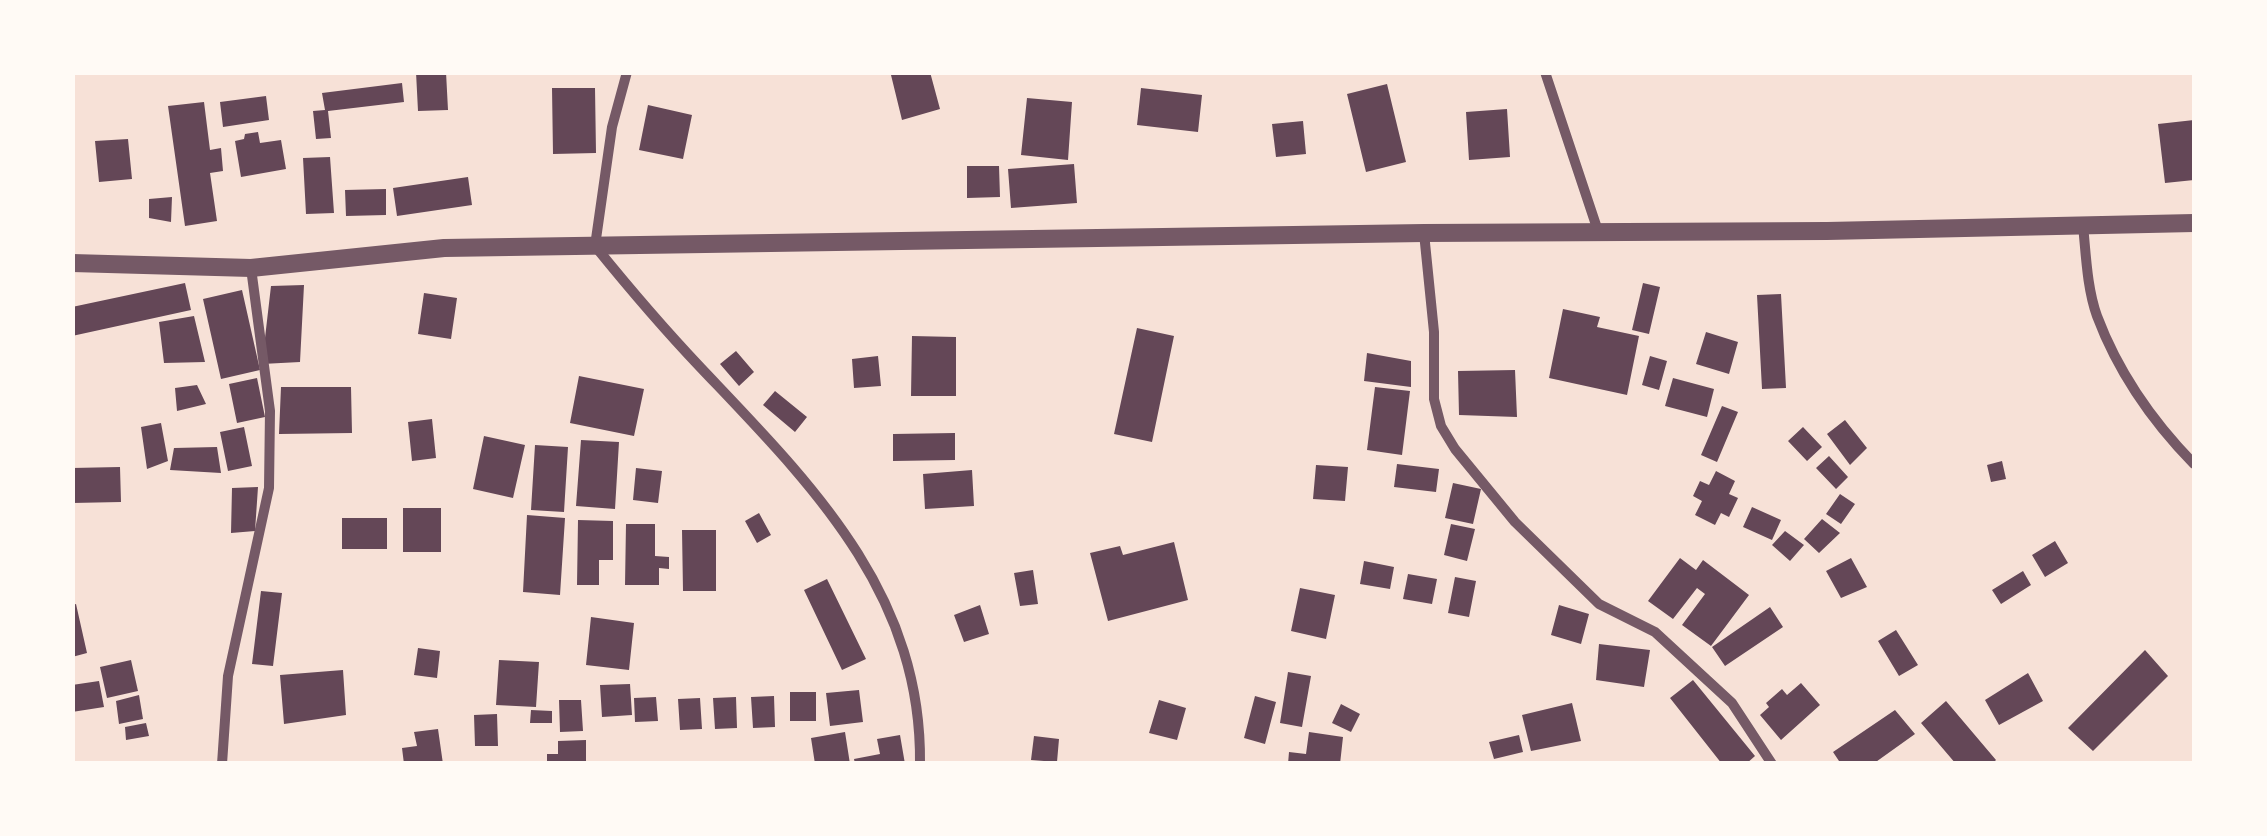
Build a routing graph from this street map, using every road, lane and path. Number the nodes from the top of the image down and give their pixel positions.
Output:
1 (627, 72) edge
2 (1545, 72) edge
3 (2194, 223) edge
4 (2083, 224) junction
5 (1598, 231) junction
6 (1424, 233) junction
7 (596, 246) junction
8 (72, 263) edge
9 (250, 268) junction
10 (2194, 464) edge
11 (222, 764) edge
12 (920, 764) edge
13 (1772, 764) edge

1 - 7 street
2 - 5 street
3 - 4 street
4 - 5 street
4 - 10 street
5 - 6 street
6 - 7 street
6 - 13 street
7 - 9 street
7 - 12 street
8 - 9 street
9 - 11 street

